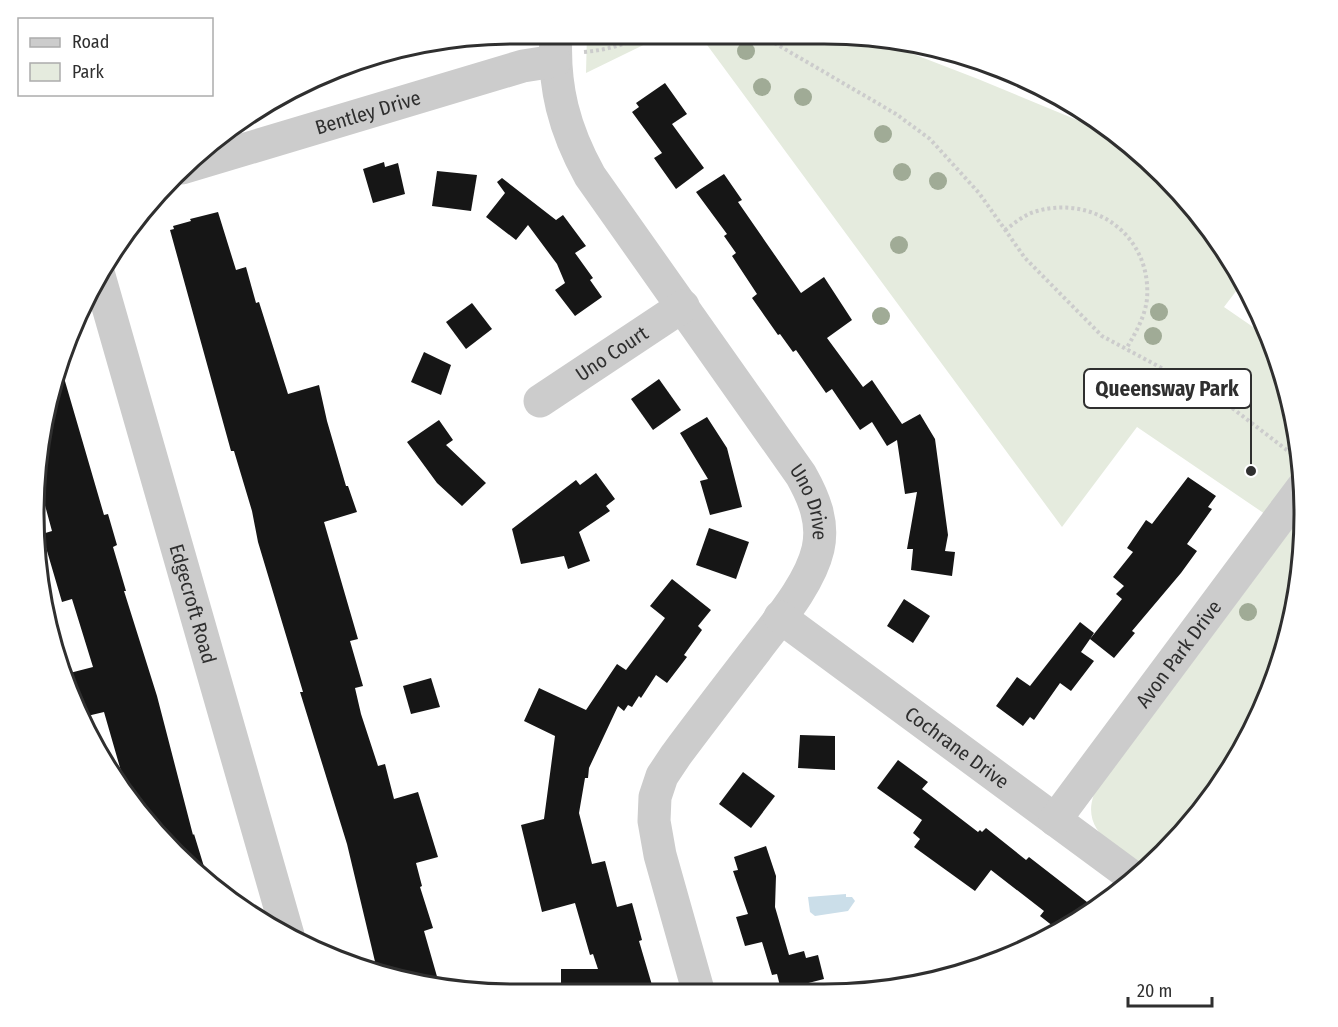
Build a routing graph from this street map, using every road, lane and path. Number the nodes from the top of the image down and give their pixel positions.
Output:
1 (627, 44) edge
2 (776, 44) edge
3 (556, 49) edge
4 (202, 162) edge
5 (1005, 230) junction
6 (102, 286) edge
7 (684, 306) junction
8 (1126, 350) junction
9 (540, 401) dead end
10 (1290, 453) edge
11 (1294, 499) edge
12 (780, 617) junction
13 (1055, 820) junction
14 (1127, 873) edge
15 (285, 924) edge
16 (696, 984) edge

1 - 3 path
2 - 5 path
3 - 4 street, Bentley Drive
3 - 7 street, Uno Drive
5 - 8 path
5 - 8 path
6 - 15 street, Edgecroft Road
7 - 9 street, Uno Court
7 - 12 street, Uno Drive
8 - 10 path
11 - 13 street, Avon Park Drive
12 - 13 street, Cochrane Drive
12 - 16 street, Uno Drive
13 - 14 street, Cochrane Drive

